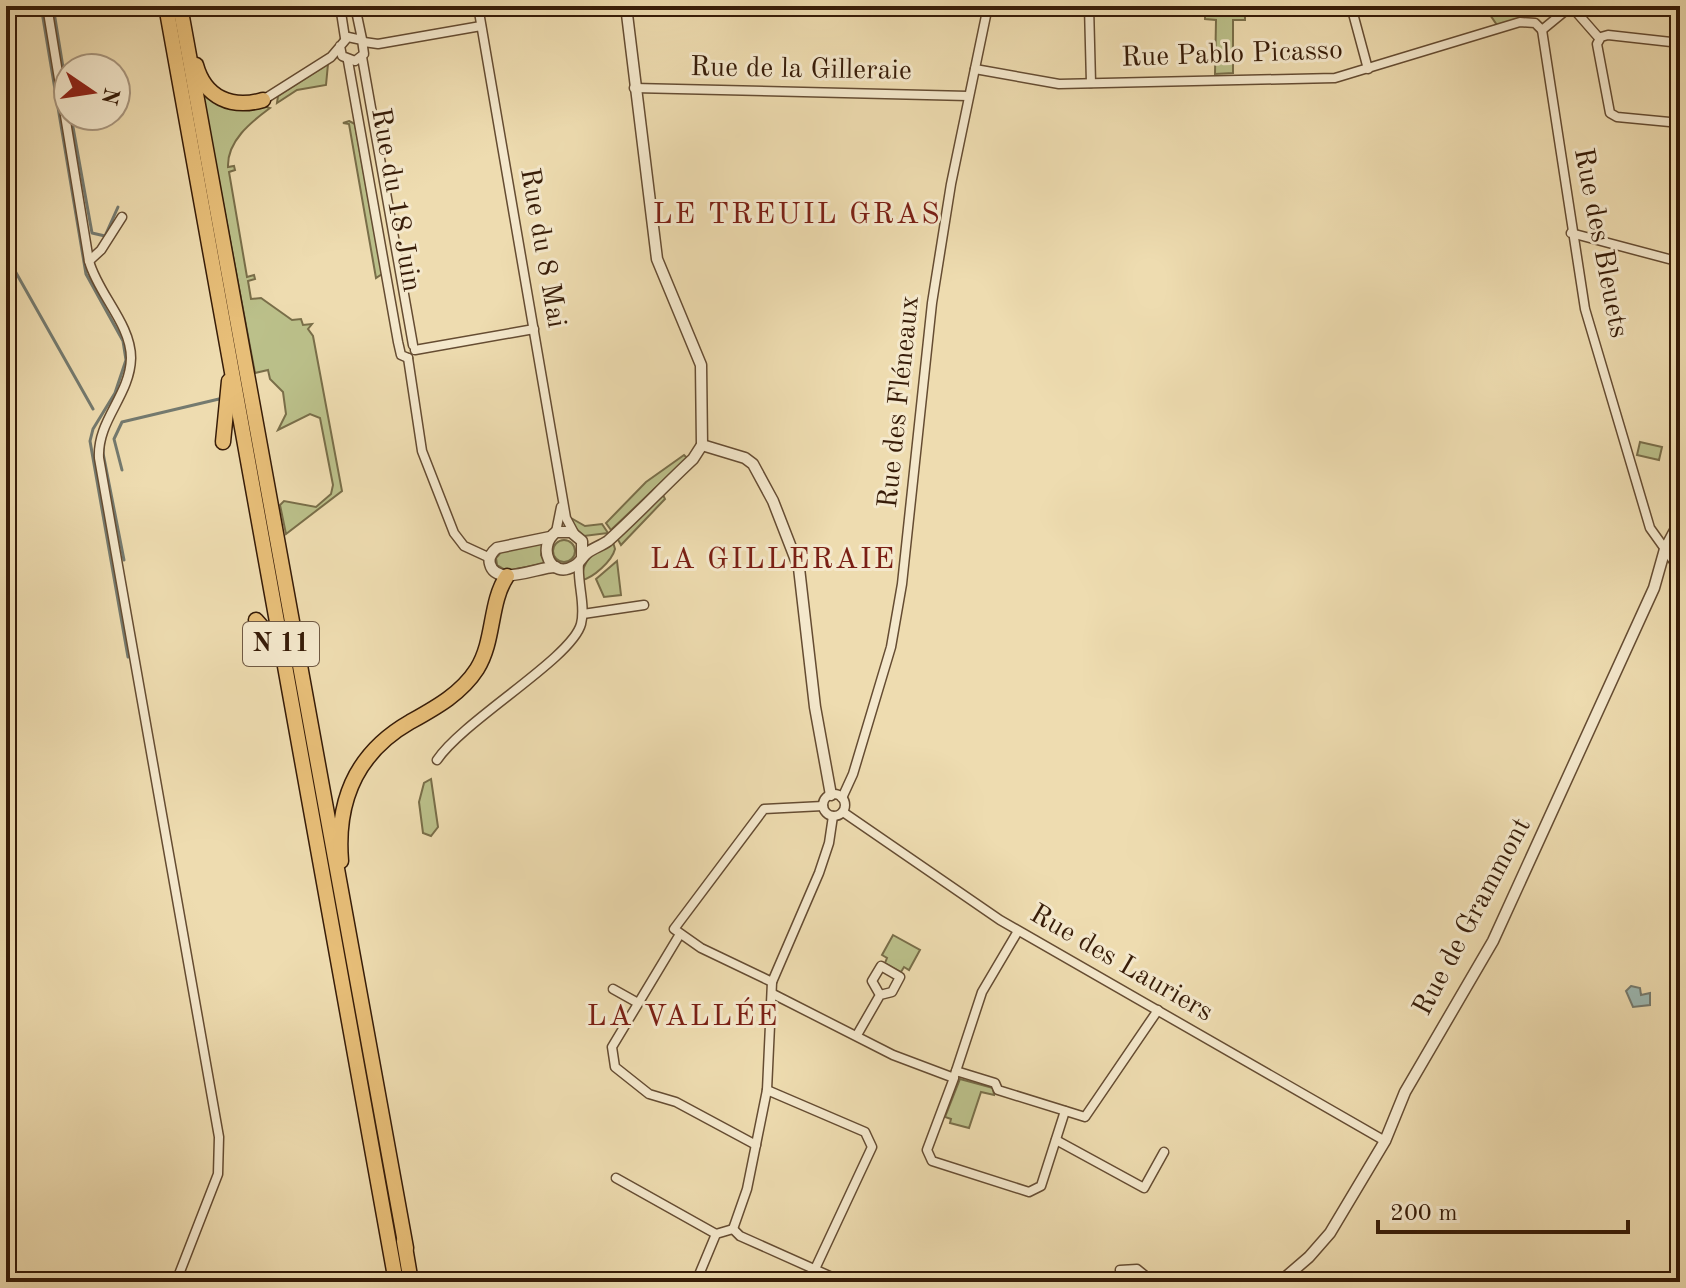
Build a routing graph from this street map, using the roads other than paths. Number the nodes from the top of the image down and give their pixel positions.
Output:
1 (47, 6) edge
2 (340, 6) edge
3 (355, 6) edge
4 (478, 6) edge
5 (626, 6) edge
6 (988, 6) edge
7 (1089, 6) edge
8 (1351, 6) edge
9 (1571, 6) edge
10 (175, 7) edge
11 (481, 26) junction
12 (1542, 30) junction
13 (1599, 38) junction
14 (342, 42) junction
15 (1680, 46) edge
16 (363, 48) junction
17 (331, 57) junction
18 (346, 59) junction
19 (975, 69) junction
20 (1368, 69) junction
21 (1091, 83) junction
22 (634, 88) junction
23 (968, 96) junction
24 (263, 100) joint
25 (1680, 123) edge
26 (122, 217) dead end
27 (1571, 233) junction
28 (89, 261) junction
29 (1680, 262) edge
30 (534, 329) junction
31 (401, 346) junction
32 (414, 347) junction
33 (230, 357) junction
34 (408, 358) junction
35 (223, 442) dead end
36 (702, 445) junction
37 (563, 498) junction
38 (1680, 521) edge
39 (553, 535) junction
40 (577, 536) junction
41 (613, 536) junction
42 (1665, 549) junction
43 (490, 558) junction
44 (580, 560) junction
45 (560, 568) junction
46 (1680, 570) edge
47 (507, 576) junction
48 (578, 585) junction
49 (644, 605) dead end
50 (583, 614) junction
51 (256, 620) dead end
52 (287, 679) junction
53 (437, 760) dead end
54 (837, 796) junction
55 (823, 806) junction
56 (843, 812) junction
57 (833, 816) junction
58 (1018, 931) junction
59 (680, 934) junction
60 (772, 982) junction
61 (613, 989) dead end
62 (773, 994) junction
63 (880, 995) dead end
64 (638, 1003) junction
65 (1158, 1010) junction
66 (857, 1035) junction
67 (955, 1075) junction
68 (767, 1090) junction
69 (1065, 1111) junction
70 (1056, 1140) junction
71 (1385, 1141) junction
72 (756, 1145) junction
73 (1164, 1152) dead end
74 (616, 1178) dead end
75 (733, 1229) junction
76 (716, 1234) junction
77 (406, 1248) junction
78 (815, 1269) junction
79 (1120, 1270) dead end
80 (176, 1282) edge
81 (396, 1282) edge
82 (411, 1282) edge
83 (696, 1282) edge
84 (843, 1282) edge
85 (1153, 1282) edge
86 (1280, 1282) edge

1 - 28 street
2 - 14 street
3 - 16 street
4 - 11 street, Rue du 8 Mai
5 - 22 street
6 - 19 street, Rue des Fléneaux
7 - 21 street
8 - 20 street
9 - 12 street
9 - 13 street
10 - 24 highway
10 - 33 highway, N 11
10 - 77 highway, N 11
11 - 16 street
11 - 30 street, Rue du 8 Mai
12 - 20 street, Rue Pablo Picasso
12 - 27 street, Rue des Bleuets
13 - 15 street
13 - 25 street
14 - 16 street
14 - 17 street
14 - 18 street, Rue du 18 Juin
16 - 18 street
16 - 32 street
17 - 18 street
17 - 24 street
18 - 31 street, Rue du 18 Juin
19 - 21 street, Rue Pablo Picasso
19 - 23 street, Rue des Fléneaux
20 - 21 street, Rue Pablo Picasso
22 - 23 street, Rue de la Gilleraie
22 - 36 street
23 - 54 street, Rue des Fléneaux
26 - 28 street
27 - 29 street
27 - 42 street, Rue des Bleuets
28 - 80 street
30 - 32 street
30 - 37 street, Rue du 8 Mai
31 - 32 street
31 - 34 street, Rue du 18 Juin
32 - 34 street
33 - 35 highway
33 - 52 highway, N 11
34 - 43 street
36 - 41 street
36 - 54 street
37 - 39 street
37 - 40 street
38 - 42 street, Rue de Grammont
39 - 40 street
39 - 43 street
39 - 45 street
40 - 41 street
40 - 44 street
41 - 44 street
42 - 46 street, Rue des Bleuets
42 - 71 street, Rue de Grammont
43 - 47 street
44 - 45 street
44 - 48 street
45 - 47 street
45 - 48 street
47 - 77 highway
48 - 50 street
49 - 50 street
50 - 53 street
51 - 52 highway
52 - 81 highway, N 11
54 - 55 street
54 - 56 street
55 - 57 street
55 - 59 street
56 - 57 street
56 - 58 street, Rue des Lauriers
57 - 60 street
58 - 65 street, Rue des Lauriers
58 - 67 street
59 - 60 street
59 - 64 street
60 - 62 street
61 - 64 street
62 - 66 street
62 - 68 street
63 - 66 street
64 - 72 street
65 - 69 street
65 - 71 street, Rue des Lauriers
66 - 67 street
67 - 69 street
67 - 70 street
68 - 72 street
68 - 78 street
69 - 70 street
70 - 73 street
71 - 86 street, Rue de Grammont
72 - 75 street
74 - 76 street
75 - 76 street
75 - 78 street
76 - 83 street
77 - 82 highway, N 11
78 - 84 street
79 - 85 street

